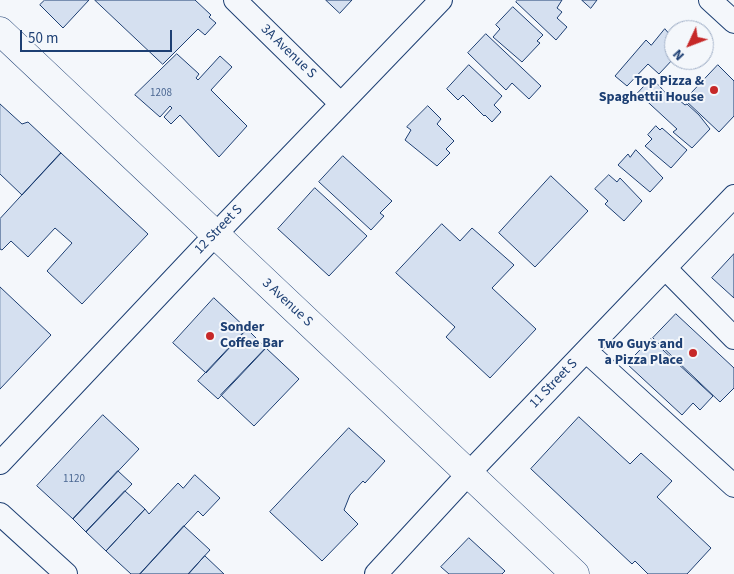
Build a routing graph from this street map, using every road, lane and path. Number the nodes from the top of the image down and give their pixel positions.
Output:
1 (235, 0) edge
2 (441, 0) edge
3 (710, 0) edge
4 (734, 22) edge
5 (0, 31) edge
6 (341, 104) junction
7 (734, 196) edge
8 (215, 234) junction
9 (665, 268) junction
10 (734, 338) edge
11 (586, 351) junction
12 (0, 463) edge
13 (469, 473) junction
14 (734, 486) edge
15 (0, 514) edge
16 (66, 574) edge
17 (376, 574) edge
18 (575, 574) edge

1 - 6 street, 3A Avenue S
2 - 6 street, 12 Street S
3 - 4 street
5 - 8 main road, 3 Avenue S
6 - 8 street, 12 Street S
7 - 9 street, 11 Street S
8 - 12 street, 12 Street S
8 - 13 main road, 3 Avenue S
9 - 10 street
9 - 11 street, 11 Street S
11 - 13 street, 11 Street S
11 - 14 street
13 - 17 street, 11 Street S
13 - 18 main road, 3 Avenue S
15 - 16 street

